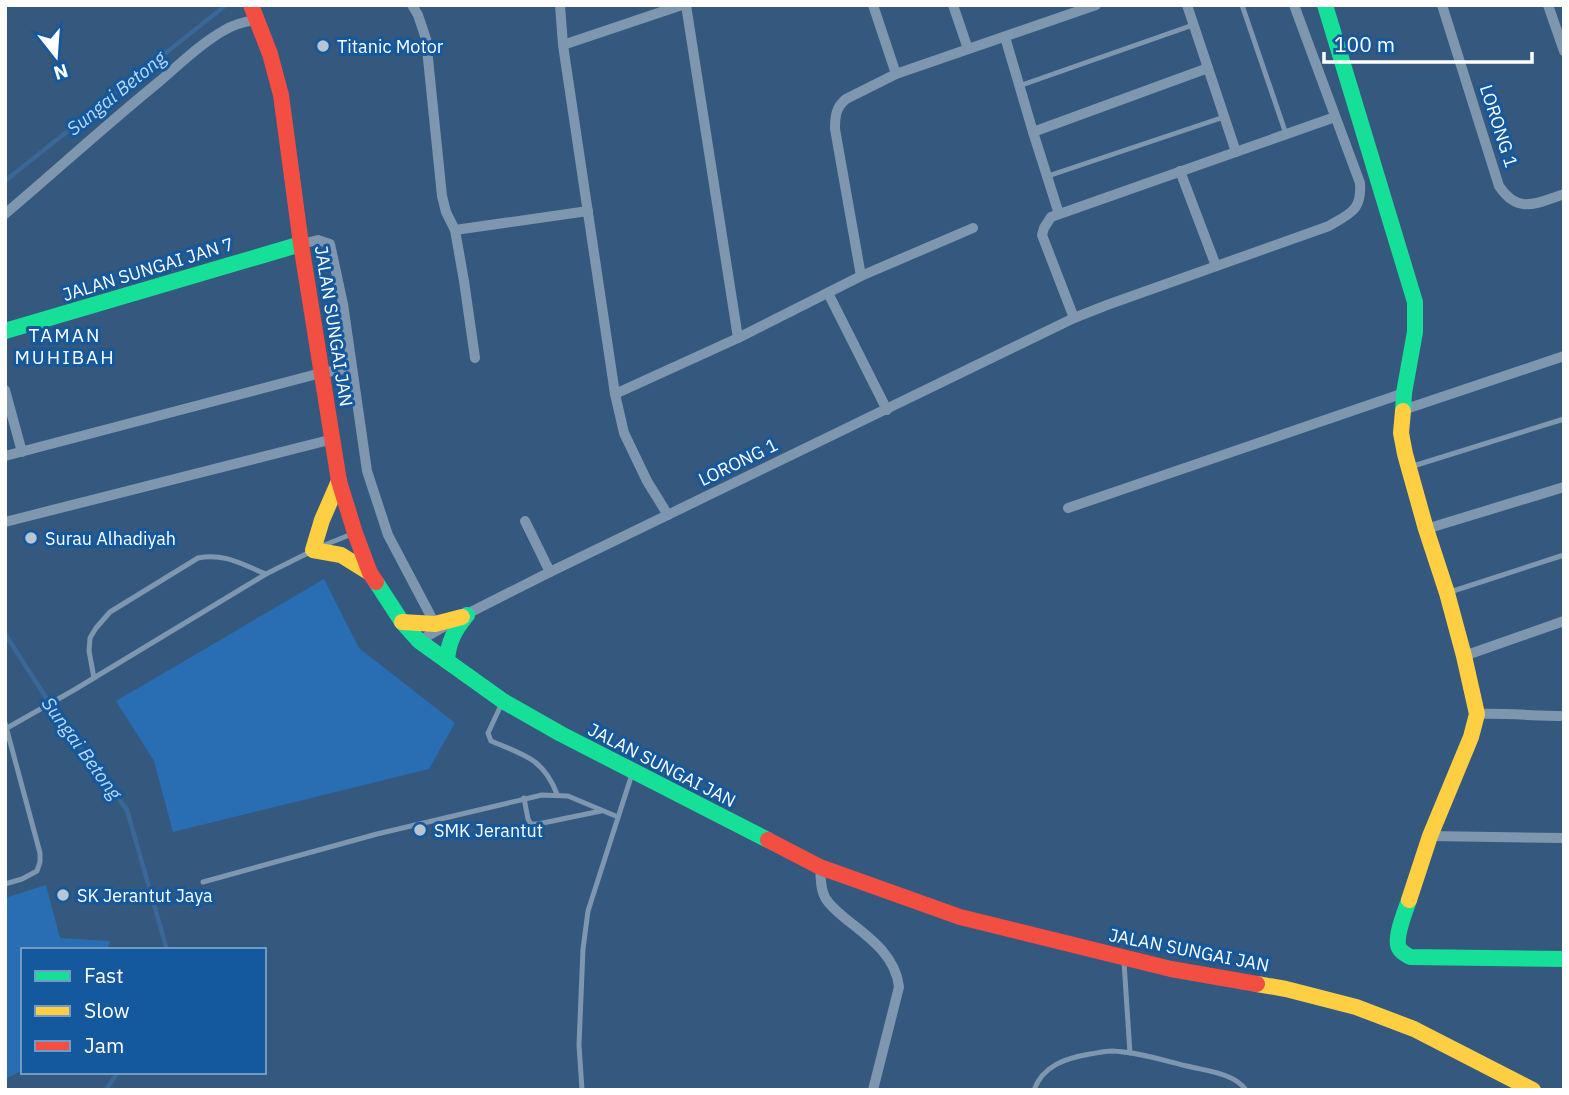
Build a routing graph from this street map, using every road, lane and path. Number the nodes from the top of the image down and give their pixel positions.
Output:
1 (412, 5) edge
2 (560, 5) edge
3 (684, 5) edge
4 (873, 5) edge
5 (953, 5) edge
6 (1096, 5) edge
7 (1186, 5) edge
8 (1242, 5) edge
9 (1294, 5) edge
10 (1325, 5) edge
11 (1442, 5) edge
12 (1548, 5) edge
13 (1082, 7) edge
14 (254, 11) edge
15 (1193, 25) junction
16 (1005, 37) junction
17 (563, 45) junction
18 (968, 49) junction
19 (1564, 51) edge
20 (1208, 68) junction
21 (896, 74) junction
22 (1019, 86) junction
23 (1224, 117) junction
24 (1335, 117) junction
25 (1032, 132) junction
26 (1286, 134) junction
27 (1236, 152) junction
28 (1180, 171) junction
29 (1047, 177) junction
30 (1564, 194) edge
31 (588, 211) junction
32 (5, 214) edge
33 (1059, 214) junction
34 (973, 228) dead end
35 (455, 230) junction
36 (301, 243) junction
37 (1216, 266) junction
38 (861, 276) junction
39 (828, 293) junction
40 (1074, 318) junction
41 (5, 331) edge
42 (738, 338) junction
43 (1564, 356) edge
44 (475, 358) dead end
45 (351, 368) junction
46 (321, 373) junction
47 (5, 390) edge
48 (615, 394) junction
49 (1404, 402) junction
50 (887, 410) junction
51 (1564, 419) edge
52 (333, 439) junction
53 (22, 452) junction
54 (5, 456) edge
55 (1408, 467) junction
56 (339, 481) junction
57 (1564, 486) edge
58 (1069, 508) dead end
59 (668, 515) junction
60 (525, 521) dead end
61 (5, 522) edge
62 (1426, 529) junction
63 (355, 533) junction
64 (313, 550) junction
65 (1564, 555) edge
66 (550, 572) junction
67 (370, 573) junction
68 (266, 574) junction
69 (1447, 593) junction
70 (466, 615) junction
71 (1564, 621) edge
72 (402, 622) junction
73 (435, 624) junction
74 (419, 641) junction
75 (1464, 656) junction
76 (447, 661) junction
77 (94, 678) junction
78 (503, 701) junction
79 (1477, 714) junction
80 (1564, 716) edge
81 (6, 726) edge
82 (632, 771) junction
83 (557, 794) junction
84 (524, 798) junction
85 (604, 810) junction
86 (618, 817) junction
87 (1430, 836) junction
88 (1564, 838) edge
89 (820, 867) junction
90 (203, 882) dead end
91 (5, 884) edge
92 (1124, 958) junction
93 (1564, 958) edge
94 (1130, 1053) junction
95 (582, 1090) edge
96 (873, 1090) edge
97 (1034, 1090) edge
98 (1247, 1090) edge
99 (1533, 1090) edge

1 - 35 street
2 - 17 street
3 - 17 street
3 - 42 street
4 - 21 street
5 - 18 street
6 - 13 street
7 - 15 street
8 - 26 lane
9 - 24 street, LORONG 1
10 - 49 main road
11 - 30 street, LORONG 1
12 - 19 street
13 - 16 street
14 - 32 street
14 - 36 main road, JALAN SUNGAI JAN
15 - 20 street
15 - 22 lane
16 - 18 street
16 - 22 street
17 - 31 street
18 - 21 street
20 - 23 street
20 - 25 street
21 - 38 street
22 - 25 street
23 - 27 street
23 - 29 lane
24 - 26 street
24 - 37 street, LORONG 1
25 - 29 street
26 - 27 street
27 - 28 street
28 - 33 street
28 - 37 street
29 - 33 street
31 - 35 street
31 - 48 street
33 - 40 street
34 - 38 street
35 - 44 street
36 - 41 main road, JALAN SUNGAI JAN 7
36 - 45 street
36 - 46 main road, JALAN SUNGAI JAN
37 - 40 street, LORONG 1
38 - 39 street
39 - 42 street
39 - 50 street
40 - 50 street, LORONG 1
42 - 48 street
43 - 49 street
45 - 46 street
45 - 73 street
46 - 52 main road, JALAN SUNGAI JAN
46 - 53 street
47 - 53 street
48 - 59 street
49 - 55 main road
49 - 58 street
50 - 59 street, LORONG 1
51 - 55 lane
52 - 56 main road, JALAN SUNGAI JAN
52 - 61 street
53 - 54 street
55 - 62 main road
56 - 63 main road, JALAN SUNGAI JAN
56 - 64 main road
57 - 62 street
59 - 66 street, LORONG 1
60 - 66 street
62 - 69 main road
63 - 64 lane
63 - 67 main road, JALAN SUNGAI JAN
64 - 67 main road
64 - 68 lane
65 - 69 lane
66 - 70 street, LORONG 1
67 - 72 main road, JALAN SUNGAI JAN
68 - 77 lane
68 - 77 lane
69 - 75 main road
70 - 73 main road
70 - 74 street, LORONG 1
70 - 76 main road
71 - 75 street
72 - 73 main road
72 - 74 main road, JALAN SUNGAI JAN
74 - 76 main road, JALAN SUNGAI JAN
75 - 79 main road
76 - 78 main road, JALAN SUNGAI JAN
77 - 81 lane
78 - 82 main road, JALAN SUNGAI JAN
78 - 83 lane
79 - 80 street
79 - 87 main road
81 - 91 lane
82 - 86 lane
82 - 89 main road, JALAN SUNGAI JAN
83 - 84 lane
83 - 85 lane
84 - 85 lane
84 - 90 lane
85 - 86 lane
86 - 95 lane
87 - 88 street
87 - 93 main road
89 - 92 main road, JALAN SUNGAI JAN
89 - 96 street
92 - 94 lane
92 - 99 main road, JALAN SUNGAI JAN
94 - 97 lane
94 - 98 lane

